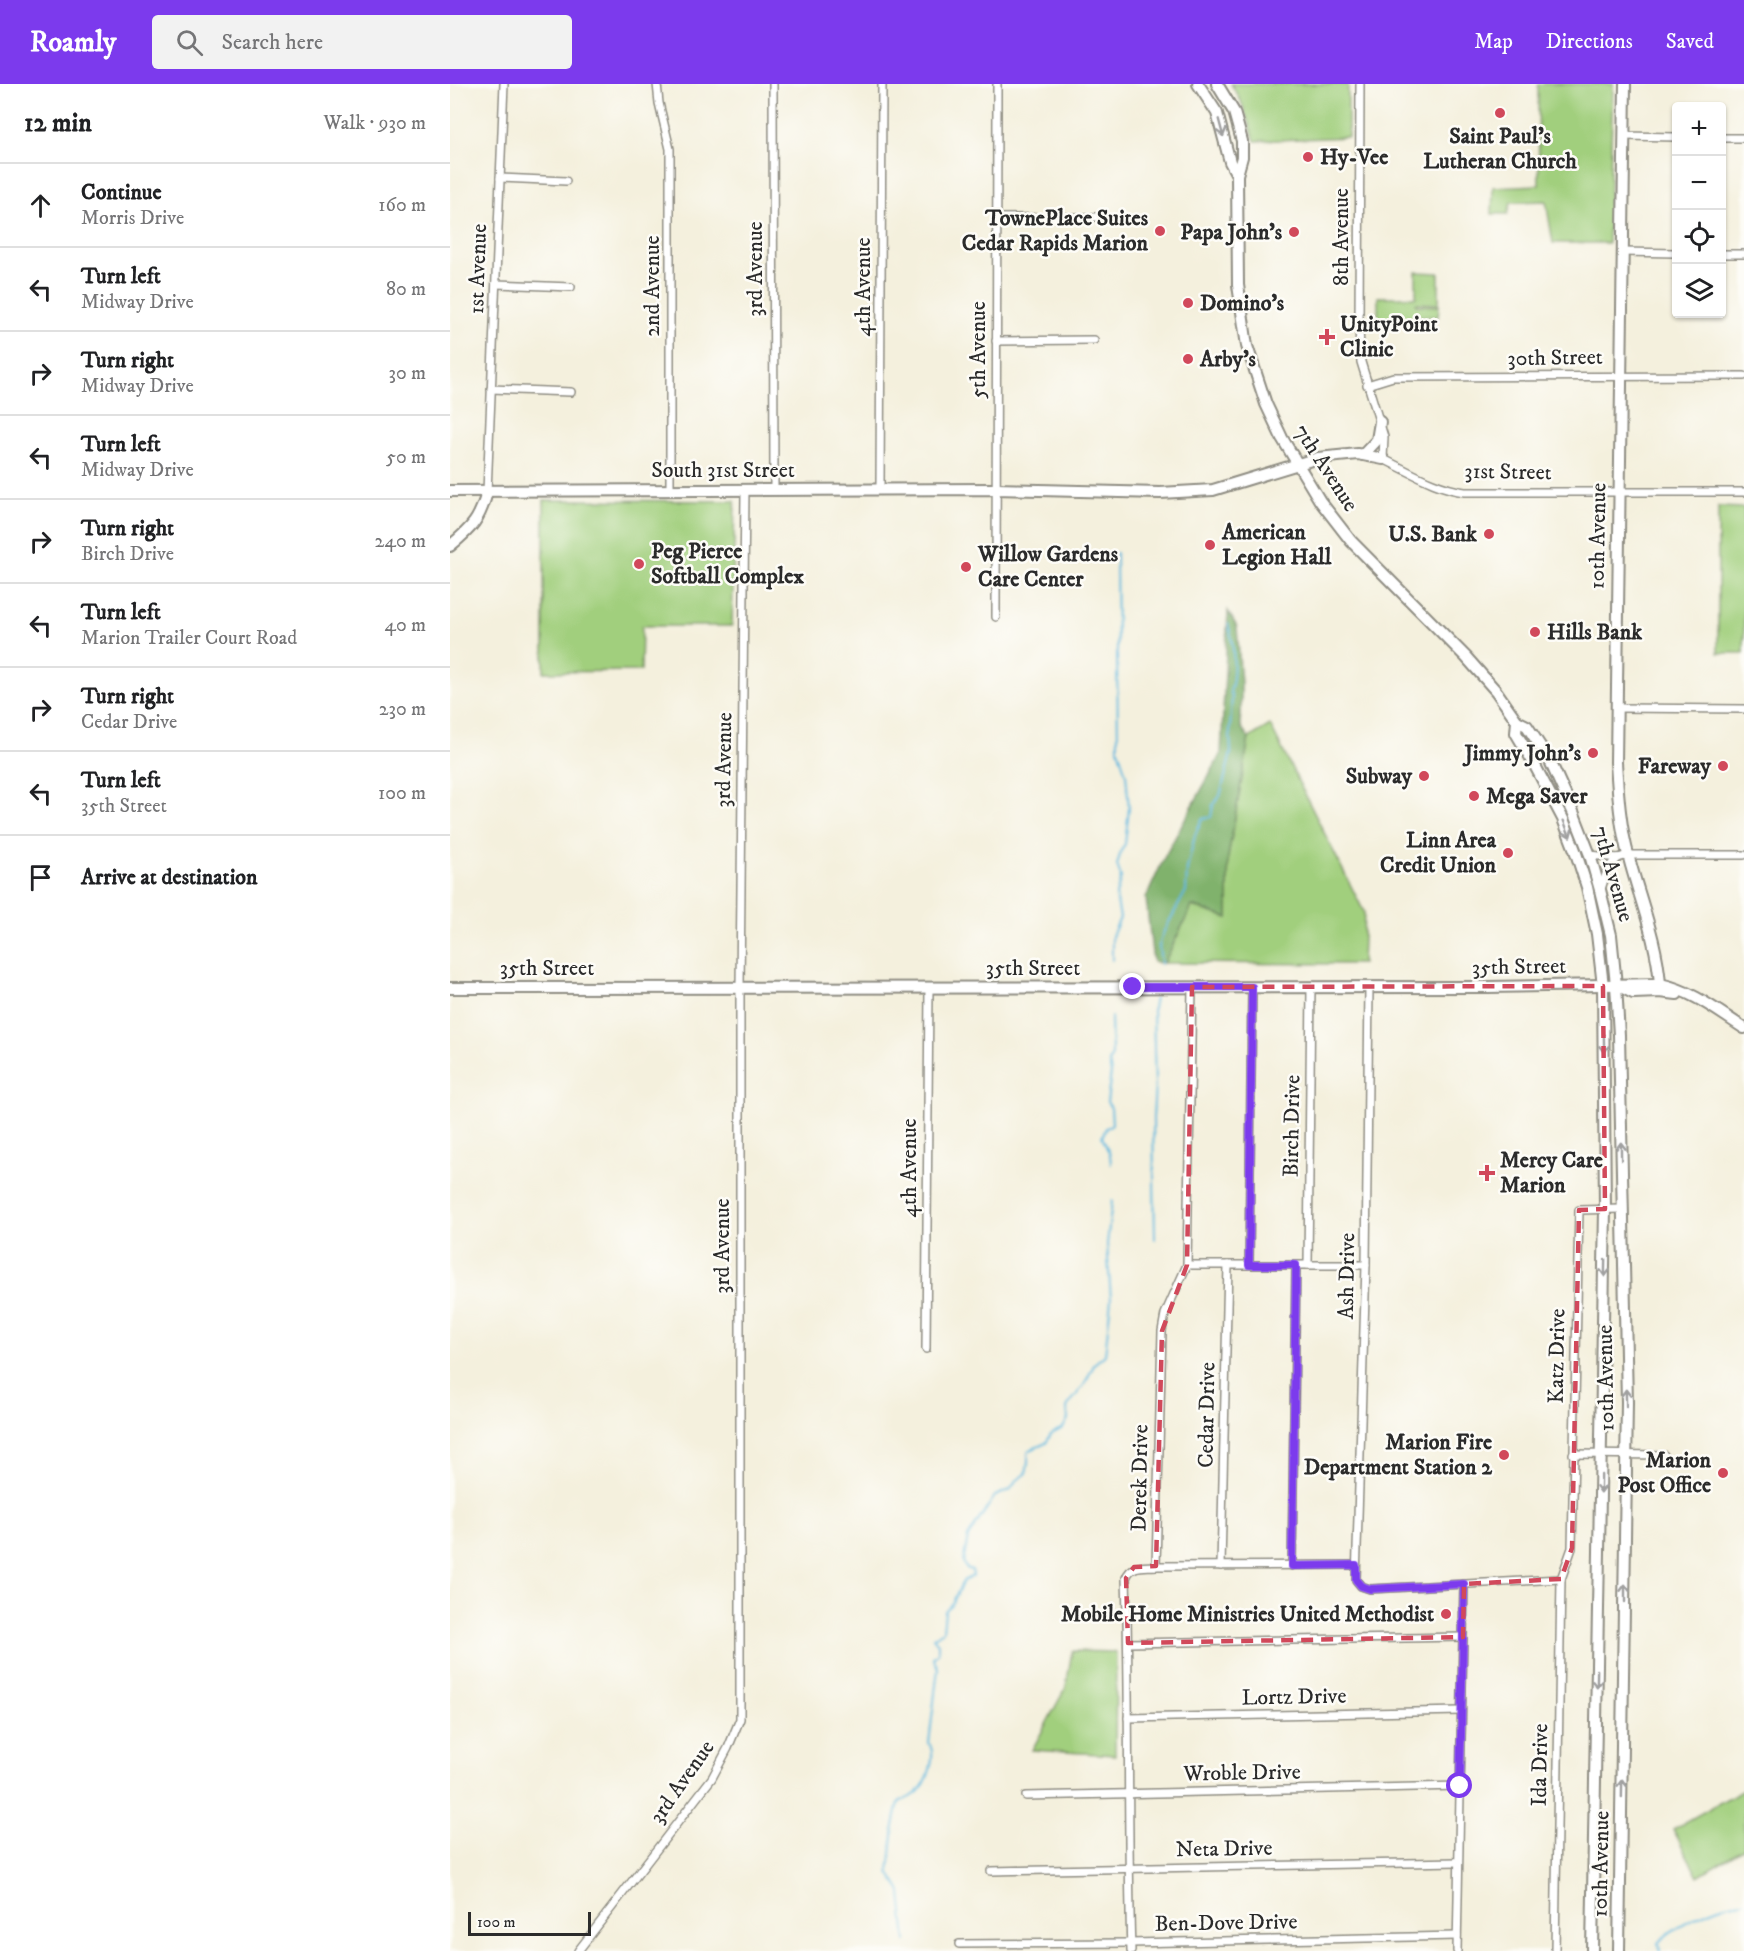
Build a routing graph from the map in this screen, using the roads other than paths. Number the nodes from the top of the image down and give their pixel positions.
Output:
1 (504, 84) edge
2 (657, 84) edge
3 (773, 84) edge
4 (882, 84) edge
5 (997, 84) edge
6 (1197, 84) edge
7 (1217, 84) edge
8 (1360, 84) edge
9 (1625, 84) edge
10 (1624, 136) junction
11 (1672, 137) edge
12 (1726, 138) edge
13 (1744, 138) edge
14 (1238, 175) junction
15 (500, 178) junction
16 (566, 181) dead end
17 (1096, 217) dead end
18 (997, 218) junction
19 (1622, 252) junction
20 (1672, 253) edge
21 (1726, 254) edge
22 (1744, 254) edge
23 (496, 284) junction
24 (571, 287) dead end
25 (1094, 340) dead end
26 (996, 341) junction
27 (1621, 375) junction
28 (1744, 375) edge
29 (1367, 385) junction
30 (491, 389) junction
31 (571, 392) dead end
32 (1380, 422) junction
33 (1363, 455) junction
34 (1383, 459) junction
35 (1298, 465) junction
36 (880, 489) junction
37 (996, 489) junction
38 (669, 490) junction
39 (745, 490) junction
40 (774, 490) junction
41 (450, 491) edge
42 (487, 492) junction
43 (1744, 492) edge
44 (1618, 493) junction
45 (450, 546) edge
46 (996, 617) dead end
47 (1616, 708) junction
48 (1744, 709) edge
49 (1517, 721) junction
50 (1590, 855) junction
51 (1744, 855) edge
52 (1623, 856) junction
53 (1600, 890) junction
54 (1660, 984) junction
55 (1616, 985) junction
56 (1603, 986) junction
57 (1192, 987) junction
58 (1252, 987) junction
59 (1311, 987) junction
60 (1369, 987) junction
61 (450, 988) edge
62 (740, 988) junction
63 (929, 988) junction
64 (1695, 995) junction
65 (1744, 1028) edge
66 (1605, 1209) junction
67 (1622, 1209) junction
68 (1186, 1265) junction
69 (1228, 1265) junction
70 (1249, 1265) junction
71 (1296, 1265) junction
72 (1308, 1265) junction
73 (1366, 1266) junction
74 (926, 1349) dead end
75 (1573, 1454) junction
76 (1602, 1454) junction
77 (1626, 1455) junction
78 (1664, 1455) dead end
79 (1356, 1565) junction
80 (1156, 1566) junction
81 (1221, 1566) junction
82 (1292, 1566) junction
83 (1561, 1579) junction
84 (1464, 1584) junction
85 (1463, 1637) junction
86 (1128, 1643) junction
87 (1461, 1711) junction
88 (1128, 1718) junction
89 (1460, 1786) junction
90 (1128, 1793) junction
91 (1026, 1796) dead end
92 (1458, 1862) junction
93 (1128, 1869) junction
94 (991, 1870) dead end
95 (1457, 1936) junction
96 (959, 1944) dead end
97 (1131, 1947) edge
98 (578, 1951) edge
99 (1457, 1951) edge
100 (1555, 1951) edge
101 (1592, 1951) edge
102 (1619, 1951) edge

1 - 15 street, 1st Avenue
2 - 38 street, 2nd Avenue
3 - 40 street, 3rd Avenue
4 - 36 street, 4th Avenue
5 - 18 street, 5th Avenue
6 -> 14 street, 7th Avenue
7 - 14 street, 7th Avenue
8 - 29 street, 8th Avenue
9 - 10 street, 10th Avenue
10 - 11 street
10 - 19 street, 10th Avenue
12 - 13 street
14 - 35 street, 7th Avenue
15 - 16 street
15 - 23 street, 1st Avenue
17 - 18 street
18 - 26 street, 5th Avenue
19 - 20 street
19 - 27 street, 10th Avenue
21 - 22 street
23 - 24 street
23 - 30 street, 1st Avenue
25 - 26 street
26 - 37 street, 5th Avenue
27 - 28 street, 30th Street
27 - 29 street, 30th Street
27 - 44 street, 10th Avenue
29 - 32 street, 8th Avenue
30 - 31 street
30 - 42 street, 1st Avenue
32 - 33 street
32 - 34 street, 8th Avenue
33 - 34 street, 31st Street
33 - 35 street, 31st Street
34 - 44 street, 31st Street
35 - 37 street, 31st Street
35 - 49 street, 7th Avenue
36 - 37 street, South 31st Street
36 - 40 street, South 31st Street
37 - 46 street, 5th Avenue
38 - 39 street, South 31st Street
38 - 42 street, South 31st Street
39 - 40 street, South 31st Street
39 - 62 street, 3rd Avenue
41 - 42 street, South 31st Street
42 - 45 street
43 - 44 street, 31st Street
44 - 47 street, 10th Avenue
47 - 48 street
47 - 52 street, 10th Avenue
49 - 50 street, 7th Avenue
49 -> 56 street, 7th Avenue
50 - 52 street
50 - 53 street, 7th Avenue
51 - 52 street
52 - 53 street
52 - 54 street, 10th Avenue
53 - 55 street, 7th Avenue
54 - 55 street, 35th Street
54 - 64 street, 35th Street
55 - 56 street, 35th Street
55 - 64 street, 35th Street
67 -> 55 street, 10th Avenue
56 - 60 street, 35th Street
56 -> 66 street, 10th Avenue
57 - 58 street, 35th Street
57 - 63 street, 35th Street
57 - 68 street, Derek Drive
58 - 59 street, 35th Street
58 - 70 street
59 - 60 street, 35th Street
59 - 72 street, Birch Drive
60 - 73 street, Ash Drive
61 - 62 street, 35th Street
62 - 63 street, 35th Street
62 - 98 street, 3rd Avenue
63 - 74 street, 4th Avenue
64 - 65 street, 35th Street
66 - 67 street, Katz Drive
66 - 75 street, Katz Drive
66 -> 76 street, 10th Avenue
77 -> 67 street, 10th Avenue
68 - 69 street
68 - 80 street, Derek Drive
69 - 70 street
69 - 81 street, Cedar Drive
70 - 71 street
71 - 72 street
71 - 82 street
72 - 73 street
73 - 79 street, Ash Drive
75 - 76 street
75 - 83 street, Ida Drive
76 - 77 street
76 -> 101 street, 10th Avenue
77 - 78 street
102 -> 77 street, 10th Avenue
79 - 82 street
79 - 84 street
80 - 81 street
80 - 86 street
81 - 82 street
83 - 84 street
83 - 100 street, Ida Drive
84 - 85 street
85 - 86 street
85 - 87 street
86 - 88 street
87 - 88 street, Lortz Drive
87 - 89 street
88 - 90 street
89 - 90 street, Wroble Drive
89 - 92 street
90 - 91 street, Wroble Drive
90 - 93 street
92 - 93 street, Neta Drive
92 - 95 street
93 - 94 street, Neta Drive
93 - 97 street
95 - 97 street, Ben-Dove Drive
95 - 99 street
96 - 97 street, Ben-Dove Drive

